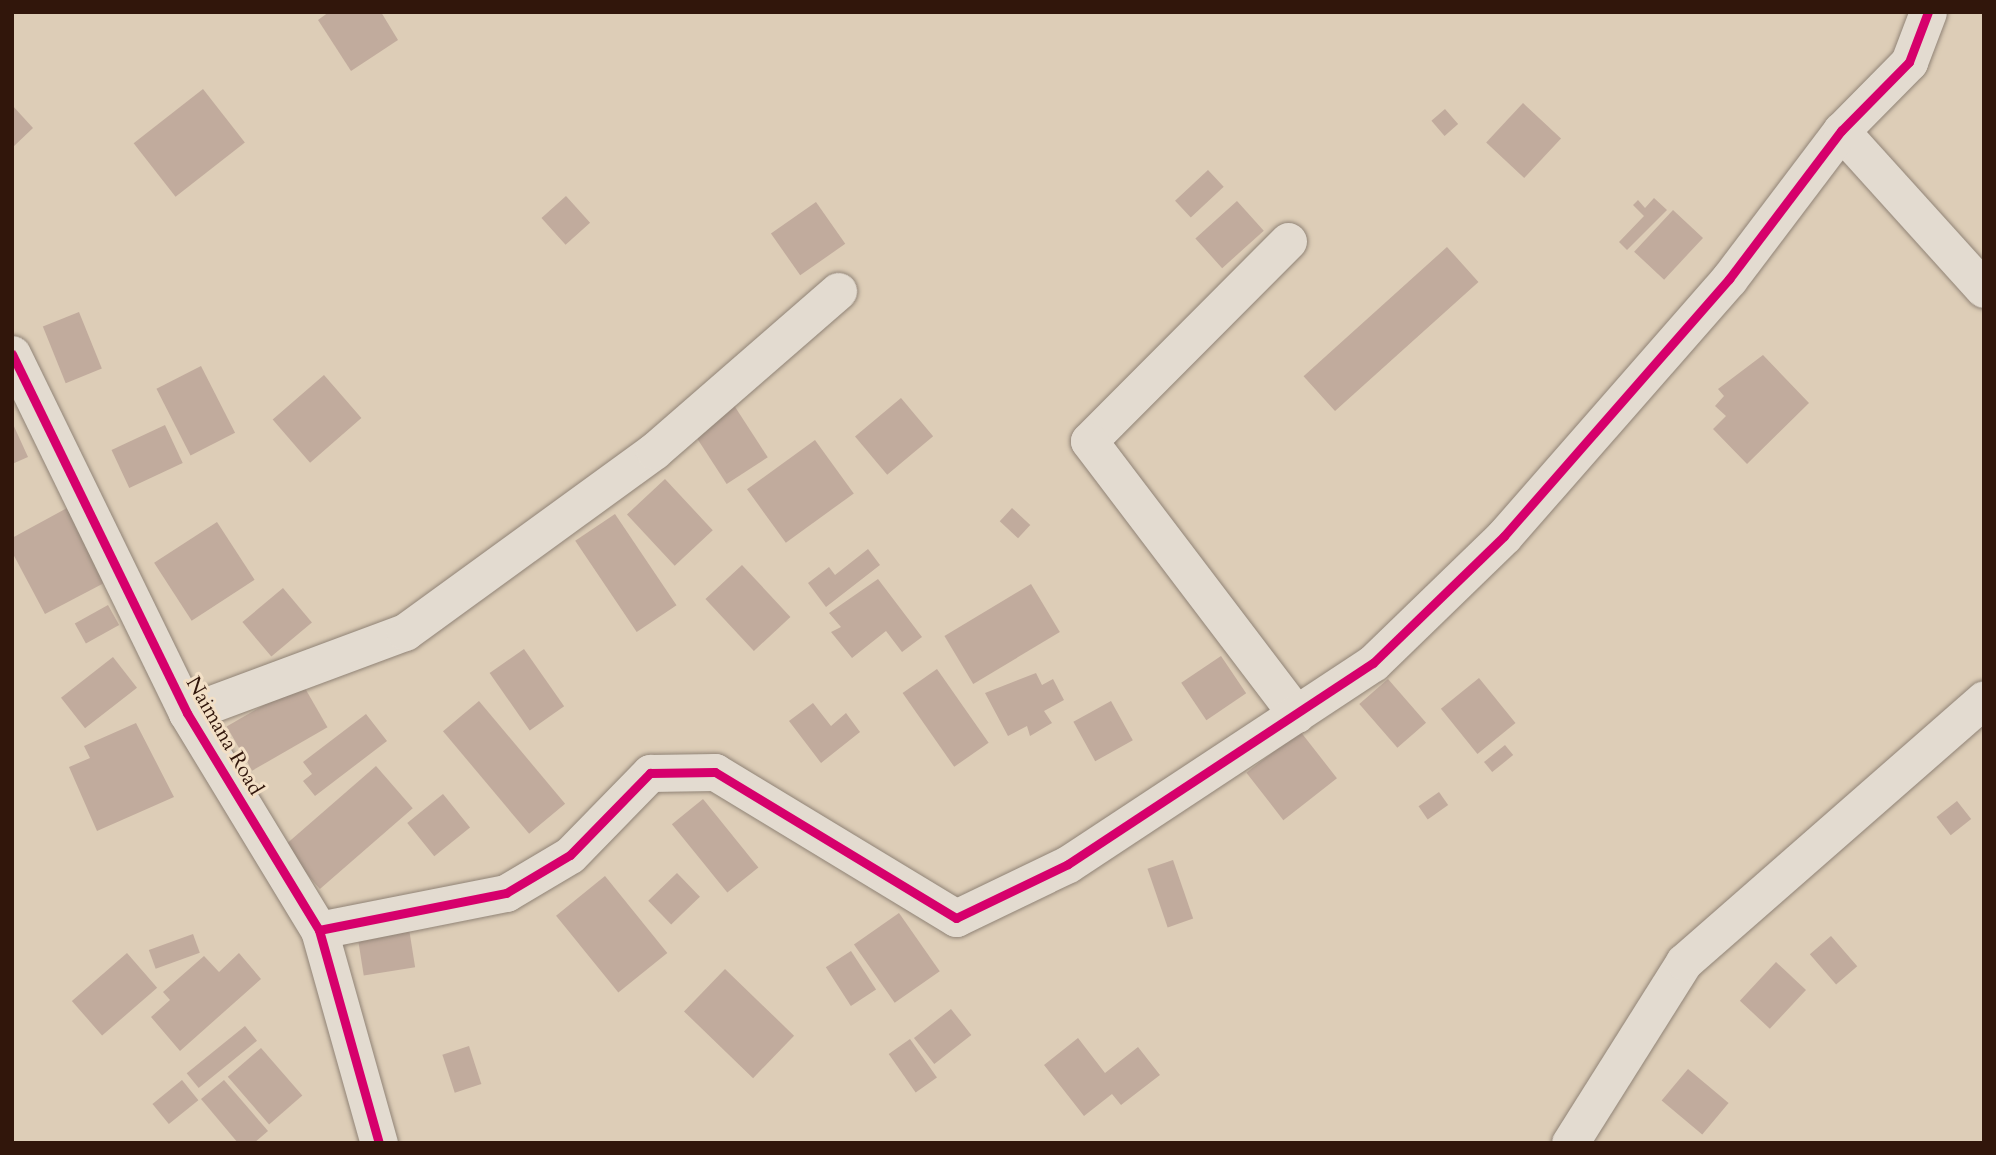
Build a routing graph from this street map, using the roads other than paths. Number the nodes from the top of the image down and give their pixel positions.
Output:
1 (1928, 12) edge
2 (1841, 131) junction
3 (1288, 241) dead end
4 (1984, 289) edge
5 (838, 291) dead end
6 (12, 354) edge
7 (1984, 699) edge
8 (187, 713) junction
9 (1296, 714) junction
10 (319, 930) junction
11 (379, 1143) edge
12 (1570, 1143) edge

1 - 2 street
2 - 4 street
2 - 9 street
3 - 9 street
5 - 8 street
6 - 8 street, Naimana Road
7 - 12 street
8 - 10 street, Naimana Road
9 - 10 street
10 - 11 street, Naimana Road

